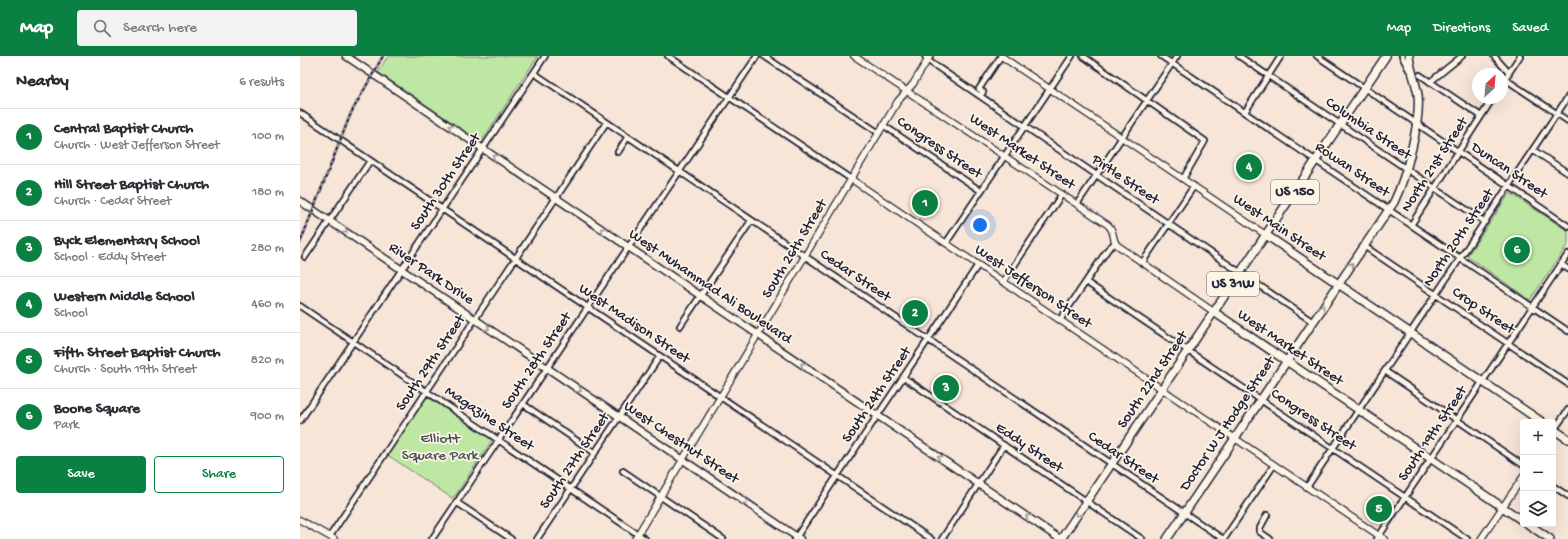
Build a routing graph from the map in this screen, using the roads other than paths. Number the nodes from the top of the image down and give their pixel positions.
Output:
1 (346, 56) edge
2 (545, 56) edge
3 (668, 56) edge
4 (757, 56) edge
5 (764, 56) edge
6 (854, 56) edge
7 (1001, 56) edge
8 (1072, 56) edge
9 (1083, 56) edge
10 (1161, 56) edge
11 (1177, 56) edge
12 (1239, 56) edge
13 (1281, 56) edge
14 (1317, 56) edge
15 (1386, 56) edge
16 (1402, 56) edge
17 (1409, 56) edge
18 (1462, 56) edge
19 (1494, 56) edge
20 (1520, 56) edge
21 (927, 57) edge
22 (1172, 63) junction
23 (534, 73) junction
24 (1509, 73) joint
25 (1269, 76) junction
26 (1417, 77) junction
27 (1508, 80) edge
28 (1430, 82) junction
29 (1365, 88) junction
30 (1050, 89) junction
31 (906, 91) junction
32 (980, 96) junction
33 (729, 97) junction
34 (1568, 97) edge
35 (1148, 99) junction
36 (1489, 104) edge
37 (1244, 112) junction
38 (300, 113) edge
39 (1557, 114) junction
40 (1481, 116) junction
41 (1568, 121) edge
42 (606, 123) junction
43 (1417, 124) junction
44 (883, 125) junction
45 (1340, 125) junction
46 (1024, 126) junction
47 (878, 133) junction
48 (628, 138) junction
49 (1122, 138) junction
50 (483, 149) junction
51 (1533, 150) junction
52 (1458, 151) junction
53 (618, 152) dead end
54 (1004, 156) junction
55 (1316, 160) junction
56 (370, 161) junction
57 (1405, 169) junction
58 (679, 172) junction
59 (1568, 173) edge
60 (1096, 175) junction
61 (851, 179) junction
62 (1183, 179) junction
63 (1194, 186) junction
64 (1509, 186) junction
65 (1435, 188) junction
66 (981, 191) junction
67 (1062, 194) junction
68 (556, 198) junction
69 (300, 201) edge
70 (1077, 204) junction
71 (442, 209) junction
72 (1388, 210) junction
73 (330, 221) junction
74 (751, 221) junction
75 (1485, 222) junction
76 (1169, 224) junction
77 (1411, 225) junction
78 (1568, 226) edge
79 (1266, 235) junction
80 (946, 243) junction
81 (1115, 243) junction
82 (1364, 246) junction
83 (628, 247) junction
84 (1568, 254) edge
85 (306, 257) dead end
86 (804, 257) junction
87 (1460, 258) junction
88 (516, 259) junction
89 (1142, 263) junction
90 (1561, 264) junction
91 (978, 265) junction
92 (1568, 269) edge
93 (402, 270) junction
94 (1240, 273) junction
95 (1003, 282) junction
96 (1086, 282) junction
97 (1338, 284) junction
98 (1436, 294) junction
99 (700, 296) junction
100 (300, 306) edge
101 (588, 307) junction
102 (1532, 307) junction
103 (1214, 312) junction
104 (475, 320) junction
105 (1060, 320) junction
106 (1312, 322) junction
107 (680, 326) dead end
108 (1568, 331) edge
109 (1410, 332) junction
110 (757, 334) junction
111 (928, 340) junction
112 (353, 342) junction
113 (1508, 343) junction
114 (1188, 350) junction
115 (660, 356) junction
116 (1286, 361) junction
117 (547, 368) junction
118 (1385, 371) junction
119 (903, 377) junction
120 (1483, 382) junction
121 (1568, 384) edge
122 (1162, 389) junction
123 (427, 392) junction
124 (720, 396) junction
125 (1261, 399) junction
126 (523, 404) junction
127 (1359, 409) junction
128 (1568, 410) edge
129 (878, 415) junction
130 (619, 416) junction
131 (1538, 419) edge
132 (1457, 420) junction
133 (300, 421) edge
134 (1556, 427) edge
135 (1556, 433) edge
136 (1234, 438) junction
137 (1568, 439) edge
138 (498, 440) junction
139 (1004, 445) junction
140 (1332, 448) junction
141 (595, 453) junction
142 (1431, 458) junction
143 (682, 459) junction
144 (1520, 463) edge
145 (1112, 464) junction
146 (1274, 465) junction
147 (624, 472) dead end
148 (837, 476) junction
149 (1520, 482) edge
150 (979, 483) junction
151 (1306, 487) junction
152 (1556, 488) edge
153 (570, 489) junction
154 (660, 496) junction
155 (1568, 496) edge
156 (1405, 497) junction
157 (456, 502) junction
158 (1087, 502) junction
159 (1503, 507) junction
160 (1184, 513) junction
161 (1268, 516) dead end
162 (1520, 519) edge
163 (300, 520) edge
164 (1532, 527) edge
165 (636, 537) edge
166 (332, 538) edge
167 (434, 538) edge
168 (797, 538) edge
169 (1380, 538) edge
170 (511, 539) edge
171 (537, 539) edge
172 (645, 539) edge
173 (724, 539) edge
174 (931, 539) edge
175 (942, 539) edge
176 (1061, 539) edge
177 (1142, 539) edge
178 (1167, 539) edge
179 (1223, 539) edge
180 (1270, 539) edge
181 (1466, 539) edge
182 (1481, 539) edge
183 (1550, 539) edge

50 -> 1 main road, West Muhammad Ali Boulevard
2 - 23 street, South 30th Street
3 - 33 street, West Jefferson Street
4 - 33 street, South 28th Street
5 - 47 street, Congress Street
6 - 31 street, West Market Street
7 - 30 street, West Main Street
7 - 32 street
8 - 30 street
9 - 35 street
10 - 22 street, Rowan Street
11 - 22 street
12 - 25 street, Columbia Street
13 - 25 street
14 - 29 street, Duncan Street
15 - 29 main road, US 150
16 - 26 street
17 - 26 main road, North 21st Street
18 - 28 street
19 - 24 street
20 - 24 street
21 - 31 street, South 26th Street
21 - 32 street, Pirtle Street
22 - 35 street
22 - 37 street, Rowan Street
23 - 42 street, Cedar Street
23 - 50 street, South 30th Street
25 - 37 street
25 - 45 street, Columbia Street
26 - 28 street
26 - 43 main road, North 21st Street
27 - 39 street
28 - 40 street
29 - 43 street, Duncan Street
29 - 45 main road, US 150
30 - 46 street
30 - 49 street, West Main Street
31 - 44 street, South 26th Street
31 - 54 street, West Market Street
32 - 46 street, Pirtle Street
33 - 58 street, South 28th Street
33 - 61 street, West Jefferson Street
34 - 39 street, North 20th Street
35 - 49 street
35 - 62 street
36 - 40 street, North 21st Street
37 - 55 street, Rowan Street
38 - 56 street, West Madison Street
39 - 41 street
39 - 51 street, North 20th Street
40 - 52 street, North 21st Street
42 - 48 street, Cedar Street
42 - 68 street, South 29th Street
43 - 52 street, Duncan Street
43 - 57 main road, North 21st Street
44 - 47 street, South 26th Street
44 - 66 street, Congress Street
45 - 55 main road, US 150
45 - 57 street, Columbia Street
46 - 54 street
46 - 60 street, Pirtle Street
47 - 61 street, South 26th Street
48 - 53 street
48 - 58 street, Cedar Street
49 - 60 street
49 - 62 street, West Main Street
68 -> 50 main road, West Muhammad Ali Boulevard
50 - 71 street, South 30th Street
51 - 59 street
51 - 64 street, North 20th Street
52 - 64 street, Duncan Street
52 - 65 street, North 21st Street
54 - 66 street
54 - 67 street, West Market Street
55 - 72 street, Rowan Street
55 - 79 main road, US 150
56 - 71 street, West Madison Street
56 - 73 street
57 - 65 street, Columbia Street
57 - 72 main road, North 21st Street
58 - 74 street, Cedar Street
58 - 83 street, South 28th Street
60 - 70 street
60 - 76 street, Pirtle Street
61 - 80 street, West Jefferson Street
61 - 86 street, South 26th Street
62 - 63 street, West Main Street
63 - 76 street
63 - 79 street, West Main Street
64 - 75 street, North 20th Street
64 - 78 street, Duncan Street
65 - 75 street, Columbia Street
65 - 77 street, North 21st Street
66 - 80 street
67 - 70 street, West Market Street
67 - 95 street
83 -> 68 main road, West Muhammad Ali Boulevard
68 - 88 street, South 29th Street
69 - 73 main road, River Park Drive
70 - 81 street, West Market Street
71 - 88 street, West Madison Street
71 - 93 street, South 30th Street
72 - 77 street, Rowan Street
72 - 82 main road, North 21st Street
73 - 85 street
73 -> 93 main road, River Park Drive
74 - 86 street, Cedar Street
74 - 99 street
75 - 87 street, North 20th Street
76 - 89 street
76 - 94 street, Pirtle Street
77 - 87 street, Rowan Street
79 - 94 main road, South 22nd Street / US 31W
79 - 97 main road, West Main Street
80 - 91 street, West Jefferson Street
81 - 89 street, West Market Street
81 - 96 street
97 -> 82 main road, North 21st Street
82 - 98 street, Crop Street
83 - 99 main road, West Muhammad Ali Boulevard
83 - 101 street, South 28th Street
84 - 90 street, South 19th Street
86 - 110 street, South 26th Street
86 - 111 street, Cedar Street
87 - 98 street, North 20th Street
87 - 102 street, Rowan Street
88 - 101 street, West Madison Street
88 - 104 street, South 29th Street
89 - 103 street, West Market Street
90 - 92 street
90 - 102 street, South 19th Street
91 - 95 street, West Jefferson Street
91 - 111 street, South 24th Street
93 - 104 main road, River Park Drive
93 - 112 street, South 30th Street
94 - 103 main road, South 22nd Street / US 31W
94 - 106 street, Pirtle Street
95 - 105 street, West Jefferson Street
96 - 105 street
96 - 114 street, Congress Street
106 -> 97 main road, Doctor W J Hodge Street
97 - 109 main road, West Main Street
98 - 109 street, North 20th Street
98 - 113 street, Crop Street
99 - 107 street
99 - 110 main road, West Muhammad Ali Boulevard
100 - 112 street, Magazine Street
101 - 115 street, West Madison Street
101 - 117 street, South 28th Street
102 - 108 street, Rowan Street
102 - 113 street, South 19th Street
103 - 114 main road, South 22nd Street / US 31W
103 - 116 main road, West Market Street
104 -> 117 main road, River Park Drive
104 - 123 street, South 29th Street
105 - 122 street, West Jefferson Street
106 - 116 main road, Doctor W J Hodge Street
109 - 118 street, North 20th Street
109 - 120 main road, West Main Street
110 - 124 street, South 26th Street
129 -> 110 main road, West Muhammad Ali Boulevard
111 - 119 street, South 24th Street
111 - 145 street, Cedar Street
112 - 123 street, Magazine Street
112 - 133 street, South 30th Street
113 - 120 street, South 19th Street
113 - 121 street, Crop Street
114 - 122 main road, South 22nd Street / US 31W
114 - 125 street, Congress Street
115 - 124 street, West Madison Street
115 - 130 street, South 27th Street
116 - 125 main road, Doctor W J Hodge Street
116 - 127 main road, West Market Street
117 - 126 street, South 28th Street
117 -> 130 main road, West Chestnut Street
118 - 127 street, North 20th Street
118 - 132 street
119 - 129 street, South 24th Street
119 - 139 street, Eddy Street
120 - 131 main road, West Main Street
120 - 132 street, South 19th Street
122 - 136 street, West Jefferson Street
122 - 145 main road, South 22nd Street / US 31W
123 - 138 street, Magazine Street
123 - 166 street, South 29th Street
124 - 143 street, South 26th Street
124 - 148 street, West Madison Street
125 - 136 main road, Doctor W J Hodge Street
125 - 140 street, Congress Street
126 - 138 street, South 28th Street
126 - 141 street
127 - 140 street, North 20th Street
127 - 142 main road, West Market Street
128 - 134 street
129 - 148 street, South 24th Street
150 -> 129 main road, West Muhammad Ali Boulevard
130 - 141 street, South 27th Street
130 - 143 main road, West Chestnut Street
132 - 142 street, South 19th Street
132 - 144 street
135 - 137 main road
136 - 146 street, West Jefferson Street
136 - 160 main road, Doctor W J Hodge Street
138 - 153 street, Magazine Street
138 - 157 street, South 28th Street
139 - 150 street
139 - 158 street, Eddy Street
140 - 151 street, North 20th Street
140 - 156 street, Congress Street
141 - 153 street, South 27th Street
142 - 156 street, South 19th Street
142 - 159 main road, West Market Street
143 - 154 street, South 26th Street
143 -> 168 main road, West Chestnut Street
145 - 158 main road, South 22nd Street / US 31W
145 - 160 street, Cedar Street
146 - 151 street, West Jefferson Street
146 - 179 street
147 - 154 street
148 - 168 street, South 24th Street
148 - 174 street, West Madison Street
149 - 159 street
150 - 175 street
176 -> 150 main road, West Muhammad Ali Boulevard
151 - 169 street, West Jefferson Street
152 - 155 street
153 - 165 street, Magazine Street
153 - 171 street, South 27th Street
154 - 165 street, South 26th Street
154 - 173 street
156 - 169 street, South 19th Street
156 - 181 street, Congress Street
157 - 167 street, South 28th Street
157 - 170 street
158 -> 176 main road, South 22nd Street / US 31W
158 - 177 street, Eddy Street
159 - 162 main road, West Market Street
159 - 182 street
160 - 178 main road, Doctor W J Hodge Street
160 - 179 street, Cedar Street
161 - 180 street
163 - 166 street
164 - 183 main road
165 - 172 street, Magazine Street

